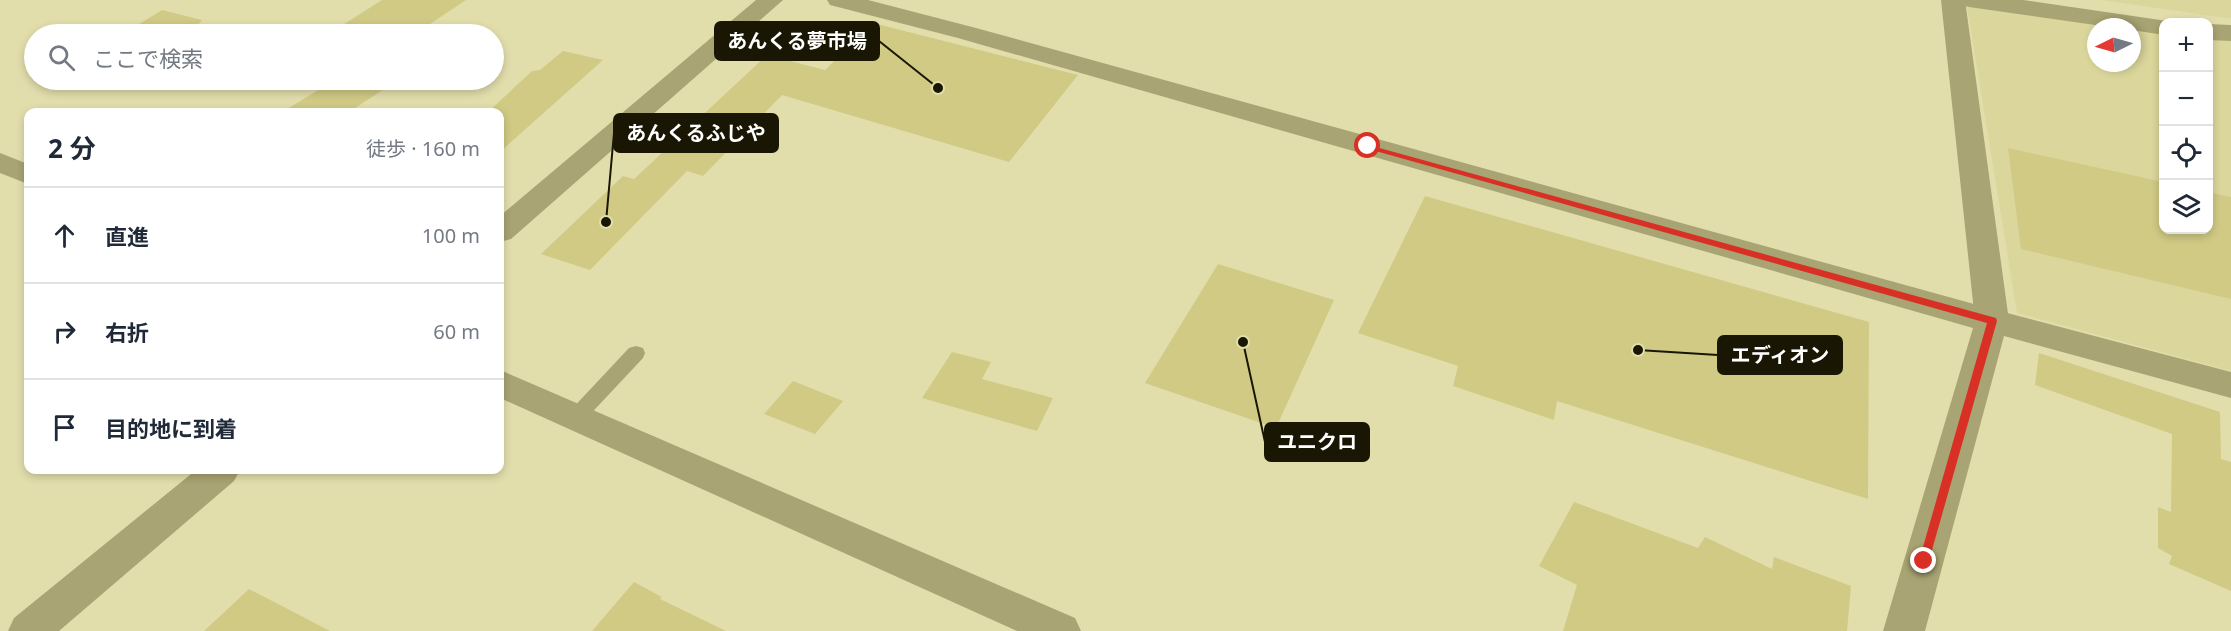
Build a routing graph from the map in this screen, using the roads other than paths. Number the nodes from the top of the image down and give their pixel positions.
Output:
1 (771, 0) edge
2 (839, 0) edge
3 (1953, 0) edge
4 (1969, 0) edge
5 (2159, 26) edge
6 (2213, 32) edge
7 (2231, 33) edge
8 (0, 162) edge
9 (24, 173) edge
10 (504, 229) edge
11 (1992, 321) junction
12 (636, 353) dead end
13 (504, 385) edge
14 (2231, 385) edge
15 (576, 417) junction
16 (216, 474) edge
17 (29, 631) edge
18 (1060, 631) edge
19 (1904, 631) edge

1 - 10 street
2 - 11 street
3 - 11 street
4 - 5 street
6 - 7 street
8 - 9 street
11 - 14 street
11 - 19 street
12 - 15 lane
13 - 15 street
15 - 18 street
16 - 17 street

